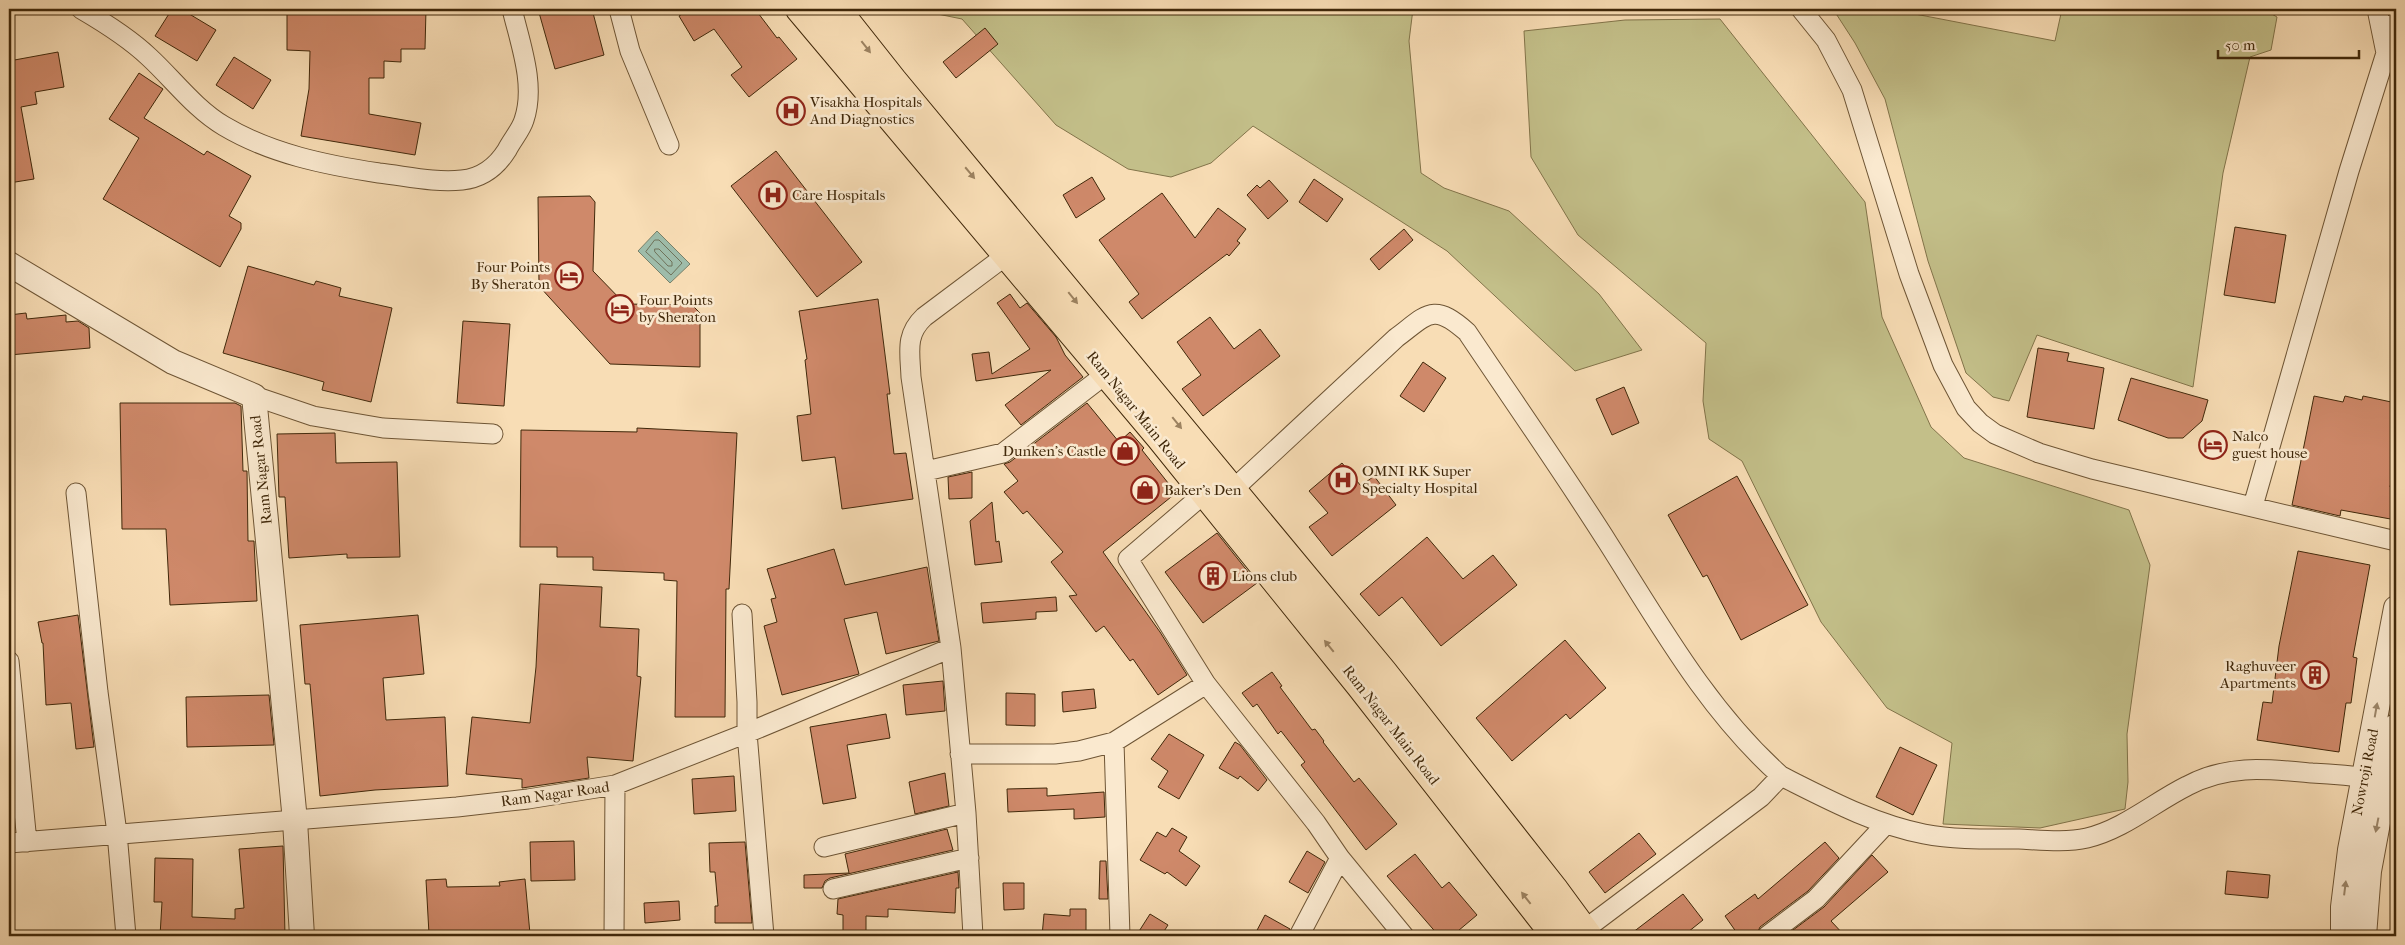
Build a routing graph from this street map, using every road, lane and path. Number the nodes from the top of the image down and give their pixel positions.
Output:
1 (81, 9) edge
2 (512, 9) edge
3 (619, 9) edge
4 (800, 9) edge
5 (836, 9) edge
6 (1800, 9) edge
7 (2377, 9) edge
8 (2396, 22) edge
9 (2391, 56) edge
10 (669, 145) dead end
11 (1017, 247) junction
12 (9, 264) edge
13 (1106, 374) junction
14 (254, 396) junction
15 (493, 434) dead end
16 (926, 471) junction
17 (1218, 492) junction
18 (76, 493) dead end
19 (2253, 506) junction
20 (2396, 541) edge
21 (2396, 608) edge
22 (742, 614) dead end
23 (950, 648) junction
24 (9, 661) edge
25 (1206, 684) junction
26 (2396, 726) edge
27 (747, 733) junction
28 (1114, 742) junction
29 (960, 754) junction
30 (1781, 776) junction
31 (2375, 779) junction
32 (615, 785) junction
33 (966, 813) junction
34 (295, 821) junction
35 (1886, 824) junction
36 (118, 833) junction
37 (18, 843) edge
38 (824, 847) dead end
39 (969, 858) junction
40 (1340, 858) junction
41 (833, 889) dead end
42 (1586, 933) edge
43 (126, 936) edge
44 (302, 936) edge
45 (614, 936) edge
46 (764, 936) edge
47 (973, 936) edge
48 (1120, 936) edge
49 (1299, 936) edge
50 (1404, 936) edge
51 (1556, 936) edge
52 (1767, 936) edge
53 (2343, 936) edge
54 (2364, 936) edge

1 - 2 street
3 - 10 street
4 - 11 main road, Ram Nagar Main Road
5 -> 11 main road
6 - 19 street
7 - 9 street
8 - 9 street
9 - 19 street
11 - 13 main road, Ram Nagar Main Road
11 - 16 street
11 -> 17 main road
12 - 14 street, Ram Nagar Road
13 - 16 street
13 - 17 main road, Ram Nagar Main Road
14 - 15 street
14 - 34 street, Ram Nagar Road
16 - 23 street
17 - 25 street
17 - 30 street
17 - 42 main road
51 -> 17 main road, Ram Nagar Main Road
18 - 36 street
19 - 20 street
31 -> 21 street, Nowroji Road
22 - 27 street
23 - 27 street, Ram Nagar Road
23 - 29 street
24 - 37 street, Ram Nagar Road
25 - 28 street
25 - 40 street
26 - 31 street, Nowroji Road
27 - 32 street, Ram Nagar Road
27 - 46 street
28 - 29 street
28 - 48 street
29 - 33 street
30 - 35 street
30 - 42 street
31 - 35 street
53 -> 31 street, Nowroji Road
31 -> 54 street, Nowroji Road
32 - 34 street, Ram Nagar Road
32 - 45 street
33 - 38 street
33 - 39 street
34 - 36 street, Ram Nagar Road
34 - 44 street, Ram Nagar Road
35 - 52 street
36 - 37 street, Ram Nagar Road
36 - 43 street
39 - 41 street
39 - 47 street
40 - 49 street
40 - 50 street

